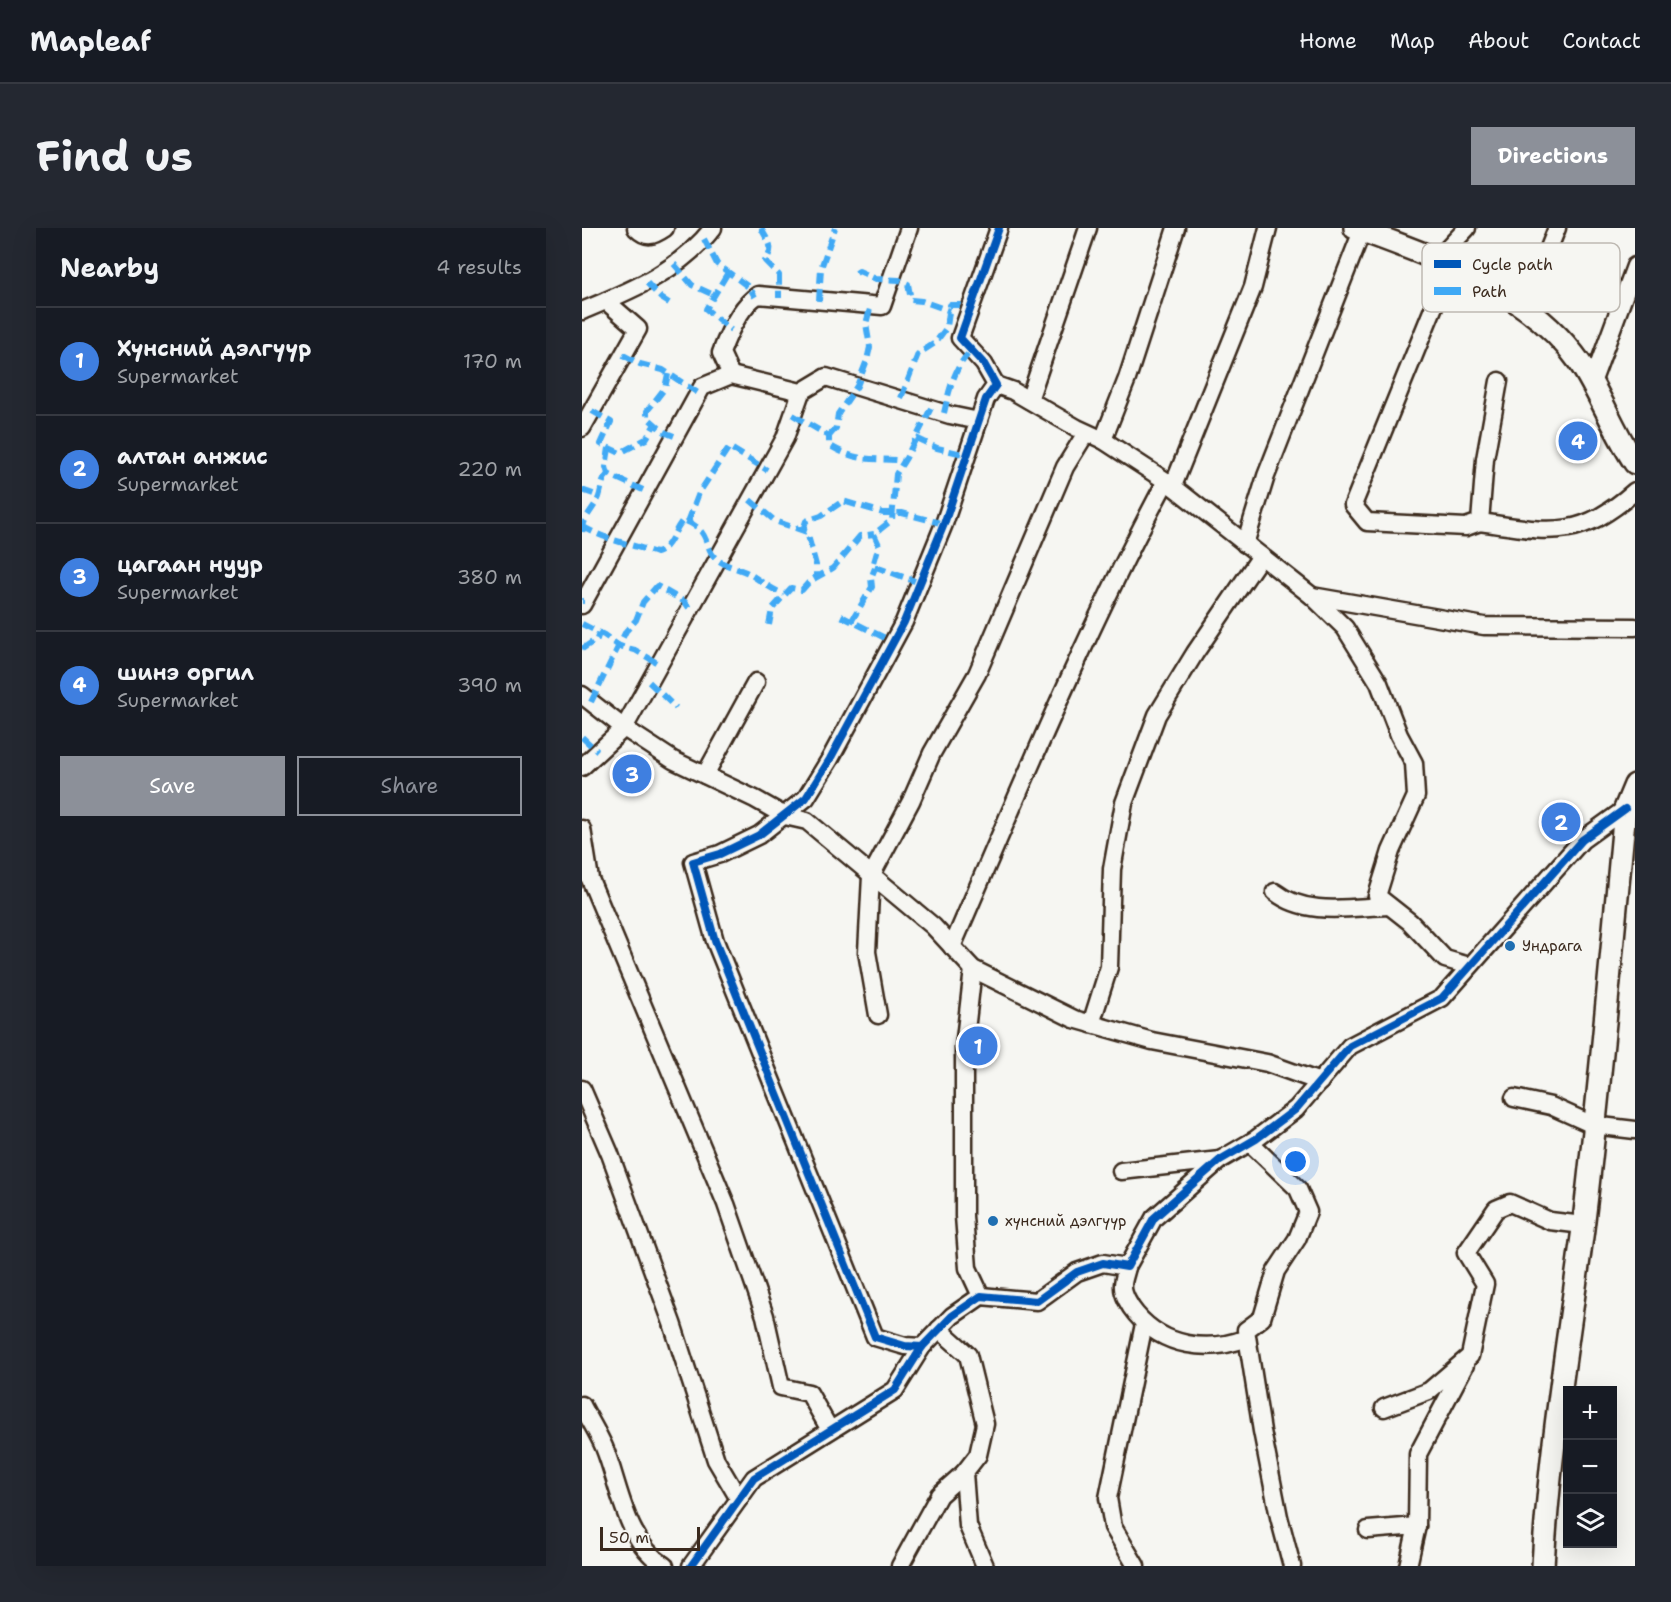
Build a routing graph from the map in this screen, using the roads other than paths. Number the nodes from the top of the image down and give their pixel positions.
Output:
1 (636, 228) edge
2 (665, 228) edge
3 (713, 228) edge
4 (719, 228) edge
5 (727, 228) edge
6 (909, 228) edge
7 (999, 228) edge
8 (1088, 228) edge
9 (1176, 228) edge
10 (1268, 228) edge
11 (1467, 228) edge
12 (1557, 228) edge
13 (1359, 229) edge
14 (1457, 243) edge
15 (1551, 243) edge
16 (1422, 255) edge
17 (1635, 266) edge
18 (606, 301) junction
19 (1620, 307) edge
20 (582, 311) edge
21 (1425, 312) edge
22 (1532, 312) edge
23 (1618, 312) edge
24 (731, 375) junction
25 (1499, 381) dead end
26 (1592, 383) junction
27 (996, 385) junction
28 (801, 392) junction
29 (1029, 400) junction
30 (979, 421) junction
31 (582, 428) edge
32 (1086, 432) junction
33 (1103, 440) junction
34 (1635, 463) edge
35 (1169, 484) junction
36 (1635, 491) edge
37 (1480, 522) junction
38 (1245, 544) junction
39 (1261, 556) junction
40 (1312, 596) junction
41 (582, 605) edge
42 (1635, 627) edge
43 (756, 682) dead end
44 (582, 695) edge
45 (624, 728) junction
46 (582, 767) edge
47 (705, 775) junction
48 (1635, 784) edge
49 (1625, 809) junction
50 (785, 816) junction
51 (582, 829) edge
52 (871, 876) junction
53 (1275, 892) dead end
54 (1389, 906) junction
55 (952, 947) junction
56 (1469, 966) junction
57 (973, 969) junction
58 (878, 1015) dead end
59 (1091, 1024) junction
60 (1320, 1082) junction
61 (582, 1089) edge
62 (1514, 1098) dead end
63 (1593, 1125) junction
64 (1635, 1130) edge
65 (1250, 1143) junction
66 (1220, 1160) junction
67 (1121, 1171) dead end
68 (1583, 1225) junction
69 (1127, 1267) junction
70 (981, 1296) junction
71 (1144, 1324) junction
72 (939, 1329) junction
73 (1247, 1338) junction
74 (922, 1347) junction
75 (1470, 1356) junction
76 (582, 1405) edge
77 (1384, 1408) dead end
78 (830, 1430) junction
79 (964, 1473) junction
80 (739, 1499) junction
81 (1417, 1526) junction
82 (1368, 1530) dead end
83 (665, 1566) edge
84 (691, 1566) edge
85 (900, 1566) edge
86 (985, 1566) edge
87 (1136, 1566) edge
88 (1292, 1566) edge
89 (1408, 1566) edge
90 (1543, 1566) edge

1 - 2 street
3 - 18 street
4 - 5 street
6 - 24 street
7 - 27 street
8 - 29 street
9 - 33 street
10 - 35 street
11 - 14 street
12 - 15 street
13 - 16 main road
13 - 38 street
17 - 19 street
18 - 20 street
18 - 31 street
21 - 37 street
22 - 26 main road
23 - 26 street
24 - 28 street
24 - 41 street
25 - 37 street
26 - 34 main road
27 - 29 street
27 - 30 street
28 - 30 street
28 - 45 street
29 - 32 street
30 - 50 street
32 - 33 street
32 - 52 street
33 - 35 street
35 - 38 street
35 - 55 street
36 - 37 street
38 - 39 street
39 - 40 street
39 - 59 street
40 - 42 street
40 - 54 street
43 - 47 street
44 - 45 street
45 - 46 street
45 - 47 street
47 - 50 street
48 - 49 main road
49 - 56 street
49 - 63 main road
50 - 52 street
50 - 74 street
51 - 78 street
52 - 55 street
52 - 58 street
53 - 54 street
54 - 56 street
55 - 57 street
56 - 60 street
57 - 59 street
57 - 70 street
59 - 60 street
60 - 65 street
61 - 80 street
62 - 63 street
63 - 64 street
63 - 68 main road
65 - 66 street
65 - 73 street
66 - 67 street
66 - 69 street
68 - 75 street
68 - 90 main road
69 - 70 street
69 - 71 street
70 - 72 street
71 - 73 street
71 - 87 street
72 - 74 street
72 - 79 street
73 - 88 street
74 - 78 street
75 - 77 street
75 - 81 street
76 - 83 street
78 - 80 street
79 - 85 street
79 - 86 street
80 - 84 street
81 - 82 street
81 - 89 street

